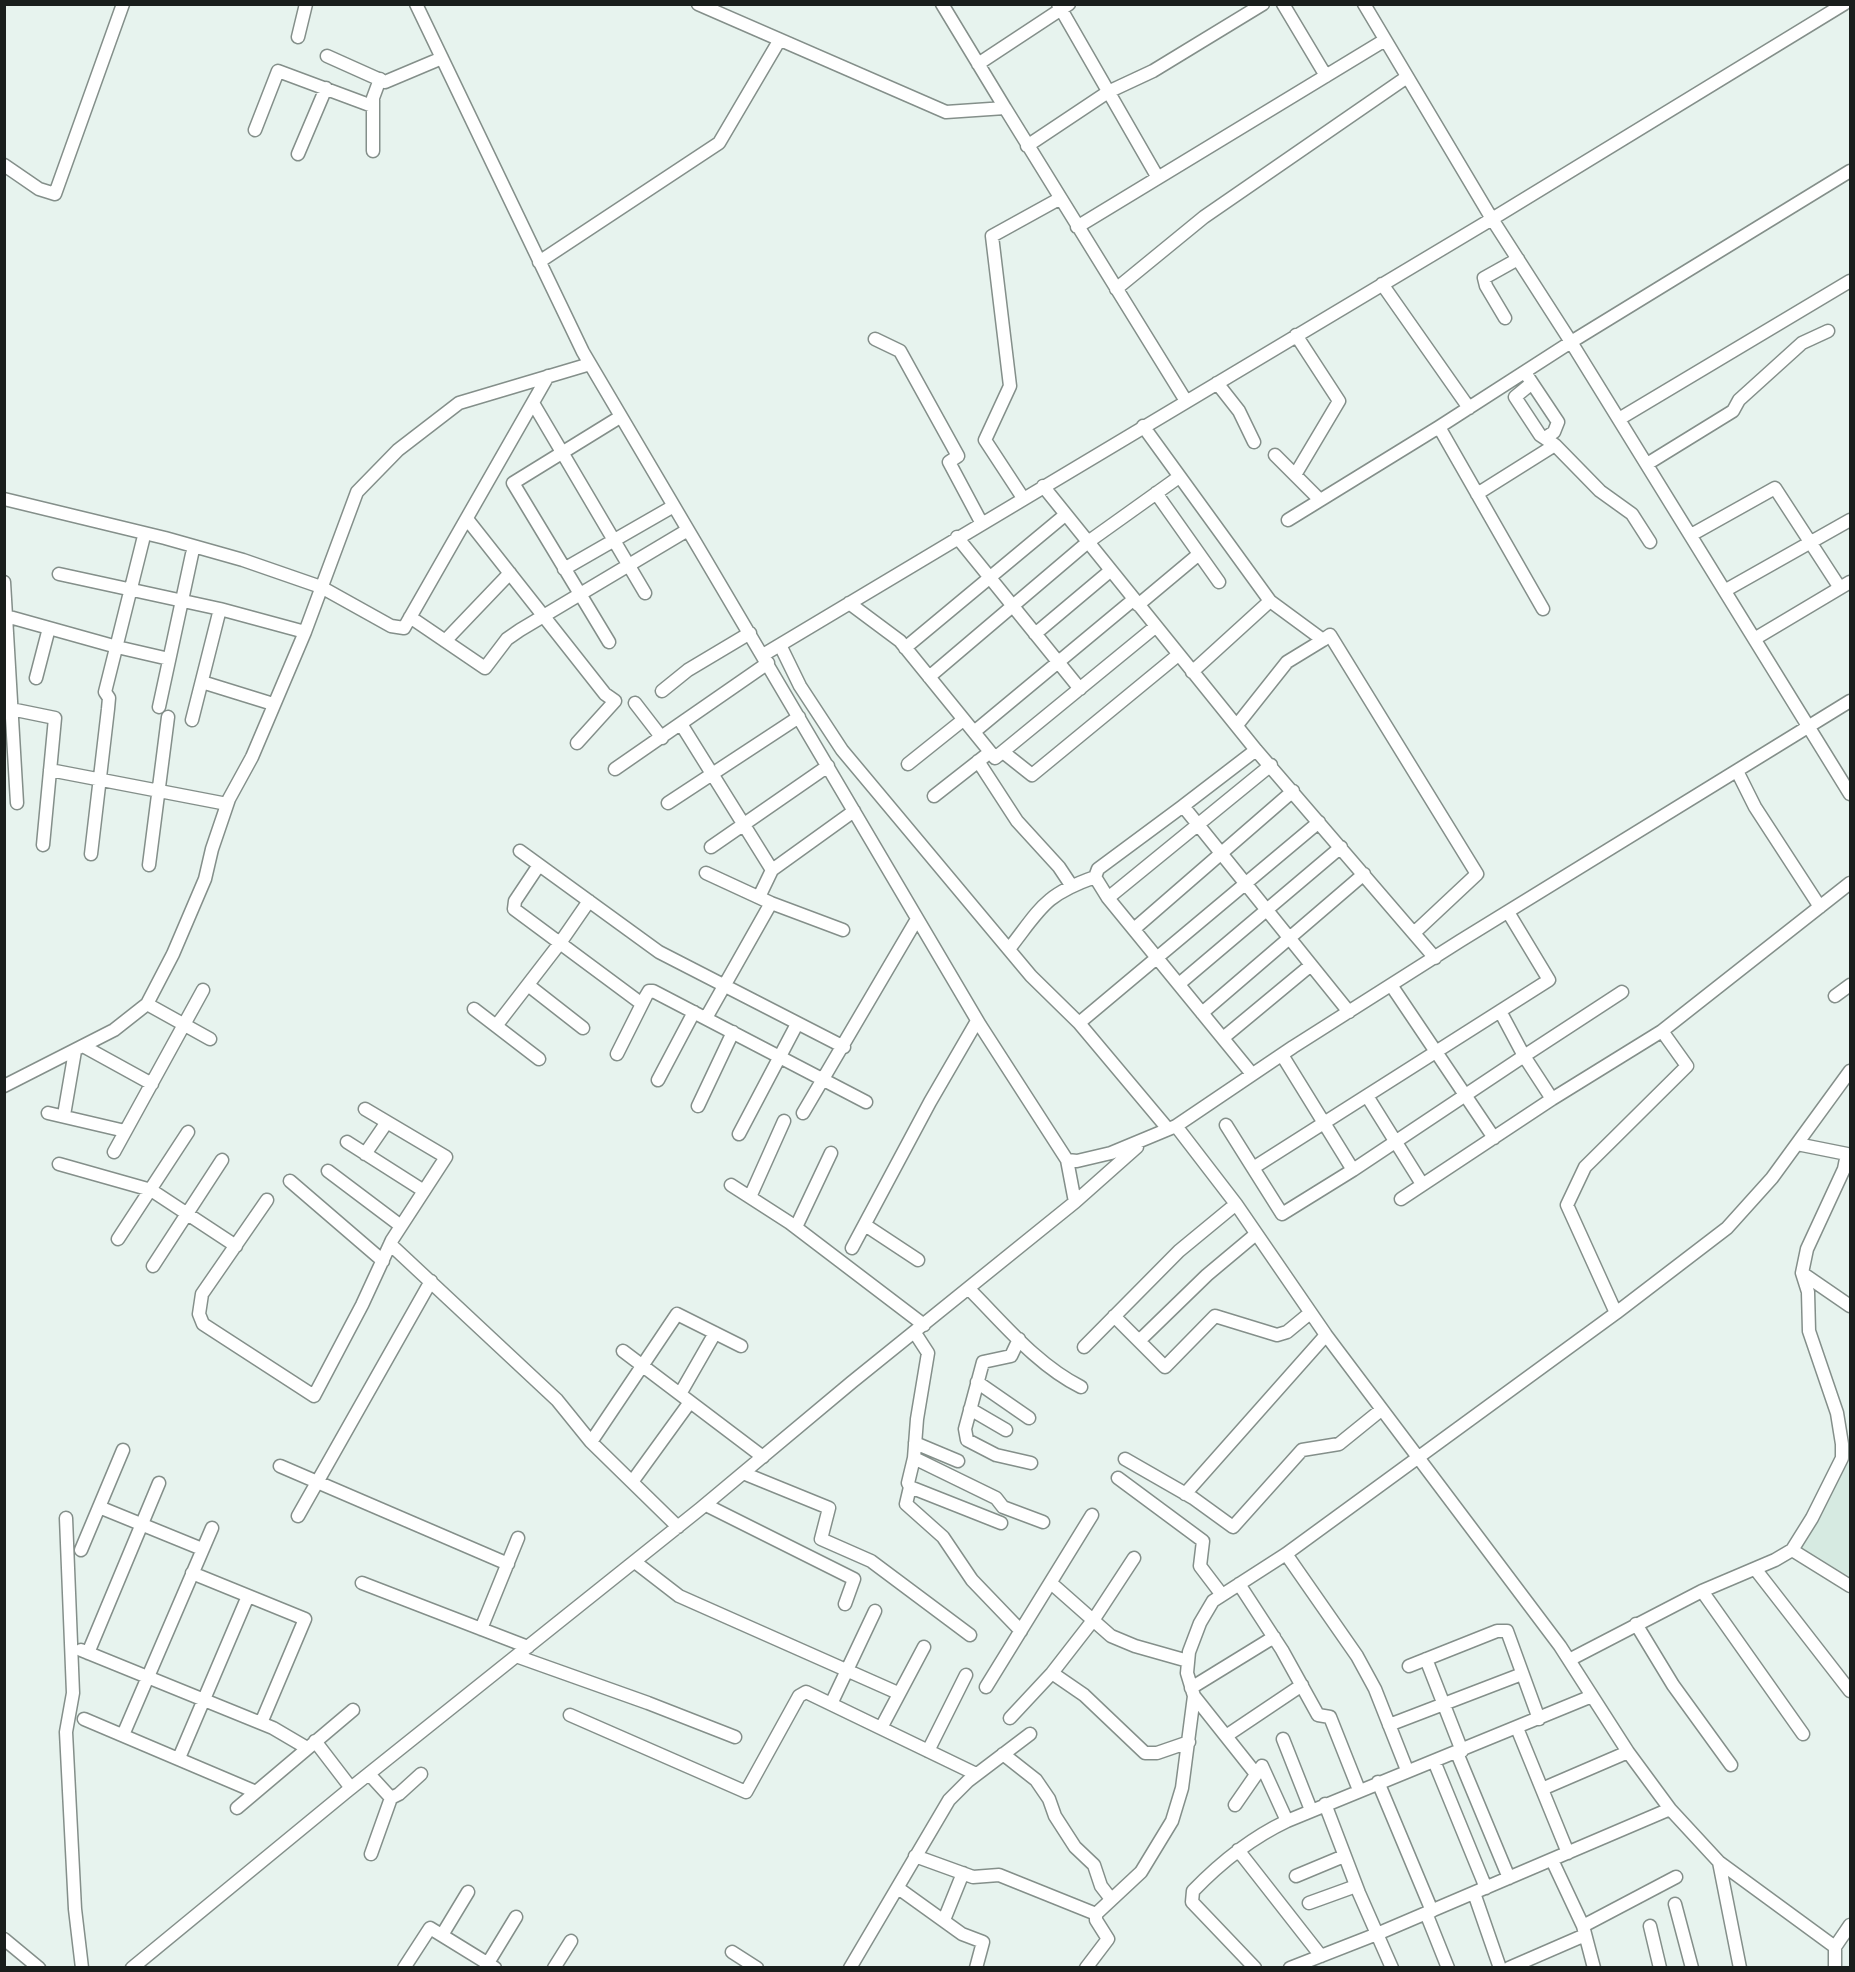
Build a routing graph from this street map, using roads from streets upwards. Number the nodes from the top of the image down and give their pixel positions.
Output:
1 (123, 4) edge
2 (306, 4) edge
3 (416, 4) edge
4 (698, 4) edge
5 (942, 4) edge
6 (1263, 4) edge
7 (1283, 4) edge
8 (1364, 4) edge
9 (1844, 4) edge
10 (1063, 6) edge
11 (298, 37) dead end
12 (1385, 40) junction
13 (779, 41) junction
14 (327, 56) dead end
15 (442, 58) junction
16 (978, 64) junction
17 (1326, 76) junction
18 (1407, 77) junction
19 (380, 79) junction
20 (326, 88) junction
21 (1108, 92) junction
22 (372, 106) junction
23 (1005, 108) junction
24 (255, 130) dead end
25 (1027, 146) junction
26 (373, 151) dead end
27 (298, 154) dead end
28 (4, 165) edge
29 (1851, 171) edge
30 (1158, 178) junction
31 (1059, 199) junction
32 (1492, 219) junction
33 (1077, 227) junction
34 (1518, 259) junction
35 (539, 262) junction
36 (1851, 281) edge
37 (1382, 284) junction
38 (1116, 290) junction
39 (1505, 318) dead end
40 (1828, 331) dead end
41 (1296, 335) junction
42 (875, 339) dead end
43 (1571, 342) junction
44 (590, 364) junction
45 (1524, 372) junction
46 (548, 376) junction
47 (1217, 383) junction
48 (1532, 383) junction
49 (1186, 401) junction
50 (533, 403) junction
51 (1469, 408) junction
52 (620, 417) junction
53 (1619, 419) junction
54 (1143, 426) junction
55 (1439, 428) junction
56 (1550, 441) junction
57 (1254, 442) dead end
58 (564, 453) junction
59 (1275, 455) dead end
60 (1647, 464) junction
61 (1295, 475) junction
62 (1179, 477) junction
63 (1043, 486) junction
64 (1156, 493) junction
65 (1478, 494) junction
66 (1023, 498) junction
67 (4, 499) edge
68 (1320, 500) junction
69 (672, 507) junction
70 (1065, 515) junction
71 (467, 519) junction
72 (1288, 520) dead end
73 (1851, 520) edge
74 (981, 522) junction
75 (686, 531) junction
76 (1692, 535) junction
77 (957, 537) junction
78 (143, 540) dead end
79 (614, 540) junction
80 (1088, 542) junction
81 (1650, 542) dead end
82 (1810, 543) junction
83 (192, 554) dead end
84 (1199, 554) junction
85 (628, 565) junction
86 (564, 569) junction
87 (1110, 571) junction
88 (59, 573) dead end
89 (510, 573) junction
90 (989, 577) junction
91 (4, 582) edge
92 (1219, 582) dead end
93 (1845, 585) edge
94 (321, 587) junction
95 (132, 590) junction
96 (1726, 590) junction
97 (5, 593) edge
98 (645, 593) dead end
99 (580, 595) junction
100 (182, 600) junction
101 (1270, 601) junction
102 (1136, 602) junction
103 (849, 603) junction
104 (1012, 605) junction
105 (220, 609) junction
106 (1543, 609) dead end
107 (6, 615) junction
108 (410, 617) junction
109 (542, 617) junction
110 (1155, 627) junction
111 (49, 628) junction
112 (305, 632) junction
113 (750, 633) junction
114 (1035, 634) junction
115 (1756, 638) junction
116 (1323, 640) junction
117 (445, 641) junction
118 (609, 642) dead end
119 (780, 645) junction
120 (117, 647) junction
121 (905, 648) junction
122 (1178, 655) junction
123 (169, 659) junction
124 (765, 659) junction
125 (1058, 662) junction
126 (1192, 672) junction
127 (929, 677) junction
128 (36, 678) dead end
129 (202, 682) junction
130 (1080, 689) junction
131 (662, 691) dead end
132 (1851, 701) edge
133 (635, 703) dead end
134 (273, 704) junction
135 (159, 707) dead end
136 (8, 709) edge
137 (168, 717) dead end
138 (799, 717) junction
139 (192, 720) dead end
140 (963, 720) junction
141 (681, 724) junction
142 (1237, 725) junction
143 (1810, 725) junction
144 (974, 732) junction
145 (662, 738) junction
146 (577, 743) dead end
147 (1256, 750) junction
148 (990, 752) junction
149 (1003, 752) junction
150 (978, 761) junction
151 (908, 764) dead end
152 (1271, 765) junction
153 (828, 766) junction
154 (615, 769) dead end
155 (50, 770) junction
156 (1737, 771) junction
157 (712, 774) junction
158 (99, 781) junction
159 (1293, 791) junction
160 (158, 792) junction
161 (1851, 794) edge
162 (934, 796) dead end
163 (17, 803) dead end
164 (227, 804) junction
165 (668, 804) dead end
166 (1183, 806) junction
167 (854, 811) junction
168 (1319, 822) junction
169 (744, 825) junction
170 (1198, 825) junction
171 (43, 845) dead end
172 (711, 847) dead end
173 (1341, 847) junction
174 (520, 851) dead end
175 (1221, 853) junction
176 (91, 854) dead end
177 (149, 865) dead end
178 (539, 865) junction
179 (772, 870) junction
180 (706, 873) dead end
181 (1364, 874) junction
182 (1095, 877) junction
183 (1851, 883) edge
184 (1246, 884) junction
185 (1071, 885) junction
186 (1108, 898) junction
187 (765, 900) junction
188 (589, 901) junction
189 (1820, 907) junction
190 (1267, 910) junction
191 (1508, 912) junction
192 (917, 919) junction
193 (1134, 929) junction
194 (843, 930) dead end
195 (1414, 933) junction
196 (1290, 938) junction
197 (560, 943) junction
198 (1009, 949) junction
199 (1157, 958) junction
200 (1435, 958) junction
201 (1311, 965) junction
202 (1179, 984) junction
203 (528, 985) junction
204 (1391, 985) junction
205 (1851, 985) edge
206 (722, 986) junction
207 (203, 990) dead end
208 (1622, 992) dead end
209 (1835, 996) dead end
210 (147, 1004) junction
211 (642, 1004) junction
212 (474, 1009) dead end
213 (1500, 1011) junction
214 (694, 1012) junction
215 (1349, 1012) junction
216 (1202, 1013) junction
217 (706, 1018) junction
218 (977, 1021) junction
219 (1079, 1023) junction
220 (797, 1024) junction
221 (184, 1025) junction
222 (496, 1026) junction
223 (583, 1028) dead end
224 (1662, 1031) junction
225 (733, 1032) junction
226 (1222, 1038) junction
227 (210, 1039) dead end
228 (843, 1047) junction
229 (79, 1048) junction
230 (1436, 1052) junction
231 (616, 1054) dead end
232 (1282, 1054) junction
233 (780, 1056) junction
234 (1524, 1056) junction
235 (539, 1059) dead end
236 (1851, 1071) edge
237 (1252, 1074) junction
238 (825, 1078) junction
239 (658, 1080) dead end
240 (152, 1084) junction
241 (4, 1086) edge
242 (1465, 1095) junction
243 (1367, 1096) junction
244 (1552, 1099) junction
245 (866, 1102) dead end
246 (699, 1106) dead end
247 (365, 1109) dead end
248 (48, 1113) dead end
249 (802, 1113) dead end
250 (64, 1115) junction
251 (784, 1121) dead end
252 (387, 1122) junction
253 (1324, 1123) junction
254 (1226, 1125) dead end
255 (1172, 1127) junction
256 (125, 1131) junction
257 (188, 1132) dead end
258 (740, 1134) dead end
259 (1494, 1138) junction
260 (1145, 1140) junction
261 (347, 1142) dead end
262 (1395, 1142) junction
263 (1797, 1144) junction
264 (114, 1152) dead end
265 (831, 1153) dead end
266 (365, 1154) junction
267 (1849, 1154) edge
268 (222, 1160) dead end
269 (1067, 1160) junction
270 (59, 1164) dead end
271 (1253, 1168) junction
272 (1353, 1170) junction
273 (328, 1171) dead end
274 (290, 1181) dead end
275 (731, 1185) dead end
276 (1422, 1185) junction
277 (151, 1190) junction
278 (424, 1191) junction
279 (750, 1197) junction
280 (1401, 1199) dead end
281 (267, 1200) dead end
282 (1075, 1202) junction
283 (1236, 1204) junction
284 (189, 1215) junction
285 (865, 1225) junction
286 (401, 1226) junction
287 (796, 1227) junction
288 (1256, 1234) junction
289 (118, 1239) dead end
290 (390, 1244) junction
291 (236, 1246) junction
292 (852, 1248) dead end
293 (918, 1260) dead end
294 (383, 1261) junction
295 (153, 1266) dead end
296 (1803, 1273) junction
297 (430, 1281) junction
298 (969, 1289) junction
299 (1851, 1306) edge
300 (1310, 1313) junction
301 (1616, 1313) junction
302 (1114, 1316) junction
303 (920, 1329) junction
304 (715, 1333) junction
305 (1326, 1335) junction
306 (1019, 1339) junction
307 (1139, 1341) junction
308 (741, 1346) dead end
309 (1084, 1347) dead end
310 (623, 1351) dead end
311 (644, 1366) junction
312 (977, 1382) junction
313 (1082, 1387) dead end
314 (685, 1398) junction
315 (970, 1409) junction
316 (1381, 1410) junction
317 (1029, 1418) dead end
318 (1006, 1430) dead end
319 (591, 1442) junction
320 (915, 1443) junction
321 (123, 1450) dead end
322 (764, 1456) junction
323 (1416, 1457) junction
324 (914, 1458) junction
325 (1125, 1459) dead end
326 (958, 1461) dead end
327 (1031, 1463) dead end
328 (280, 1466) dead end
329 (744, 1473) junction
330 (1118, 1478) dead end
331 (632, 1482) junction
332 (317, 1483) junction
333 (159, 1484) dead end
334 (910, 1487) junction
335 (1185, 1494) junction
336 (706, 1505) junction
337 (99, 1507) junction
338 (1092, 1515) dead end
339 (298, 1516) dead end
340 (66, 1518) dead end
341 (1042, 1522) dead end
342 (1001, 1523) dead end
343 (142, 1524) junction
344 (678, 1527) junction
345 (212, 1528) dead end
346 (518, 1538) dead end
347 (202, 1549) junction
348 (81, 1550) dead end
349 (1792, 1550) junction
350 (1286, 1554) junction
351 (1134, 1558) dead end
352 (635, 1562) junction
353 (508, 1564) junction
354 (1756, 1570) junction
355 (192, 1573) junction
356 (362, 1582) dead end
357 (1051, 1583) junction
358 (1239, 1584) junction
359 (1851, 1586) edge
360 (1702, 1592) junction
361 (1222, 1595) junction
362 (248, 1596) junction
363 (845, 1604) dead end
364 (875, 1611) dead end
365 (1094, 1619) junction
366 (1636, 1624) junction
367 (481, 1629) junction
368 (1021, 1631) junction
369 (970, 1635) dead end
370 (1274, 1637) junction
371 (528, 1647) junction
372 (924, 1647) dead end
373 (516, 1656) junction
374 (1426, 1659) junction
375 (1569, 1660) junction
376 (1188, 1661) junction
377 (1409, 1666) dead end
378 (847, 1669) junction
379 (1052, 1672) junction
380 (1522, 1674) junction
381 (966, 1675) dead end
382 (147, 1677) junction
383 (1302, 1685) junction
384 (986, 1687) dead end
385 (1851, 1691) edge
386 (1193, 1692) junction
387 (898, 1693) junction
388 (1592, 1696) junction
389 (205, 1700) junction
390 (831, 1704) junction
391 (1444, 1704) junction
392 (353, 1710) dead end
393 (570, 1715) dead end
394 (1011, 1718) dead end
395 (84, 1719) dead end
396 (1539, 1719) junction
397 (261, 1723) junction
398 (1389, 1725) junction
399 (881, 1728) junction
400 (1517, 1728) junction
401 (1030, 1734) dead end
402 (1803, 1734) dead end
403 (123, 1735) junction
404 (1226, 1736) junction
405 (735, 1737) dead end
406 (1283, 1740) dead end
407 (1189, 1742) junction
408 (310, 1745) junction
409 (928, 1751) junction
410 (1460, 1752) junction
411 (1628, 1752) junction
412 (1003, 1754) junction
413 (179, 1758) junction
414 (1434, 1761) junction
415 (1731, 1765) dead end
416 (1407, 1770) junction
417 (369, 1774) junction
418 (422, 1774) dead end
419 (976, 1774) junction
420 (1256, 1774) junction
421 (1378, 1782) junction
422 (1542, 1789) junction
423 (349, 1790) junction
424 (1359, 1790) junction
425 (256, 1792) junction
426 (391, 1798) junction
427 (1325, 1804) junction
428 (1235, 1805) dead end
429 (237, 1808) dead end
430 (1670, 1809) junction
431 (1311, 1810) junction
432 (1287, 1821) junction
433 (1238, 1850) junction
434 (1568, 1853) junction
435 (371, 1854) dead end
436 (915, 1856) junction
437 (1344, 1856) junction
438 (1552, 1860) junction
439 (1719, 1862) junction
440 (963, 1873) junction
441 (1296, 1876) dead end
442 (1676, 1877) dead end
443 (1509, 1878) junction
444 (1356, 1886) junction
445 (898, 1888) junction
446 (1480, 1890) junction
447 (468, 1892) dead end
448 (1110, 1899) junction
449 (1309, 1904) dead end
450 (1675, 1904) dead end
451 (1429, 1912) junction
452 (1096, 1914) junction
453 (516, 1917) dead end
454 (944, 1920) junction
455 (1851, 1925) edge
456 (1650, 1926) dead end
457 (1584, 1930) junction
458 (1377, 1934) junction
459 (442, 1935) junction
460 (4, 1939) edge
461 (571, 1941) dead end
462 (1835, 1947) junction
463 (732, 1952) dead end
464 (1321, 1956) junction
465 (1528, 1964) edge
466 (491, 1966) edge
467 (752, 1966) edge
468 (39, 1968) edge
469 (82, 1968) edge
470 (132, 1968) edge
471 (404, 1968) edge
472 (554, 1968) edge
473 (850, 1968) edge
474 (976, 1968) edge
475 (1086, 1968) edge
476 (1255, 1968) edge
477 (1290, 1968) edge
478 (1392, 1968) edge
479 (1448, 1968) edge
480 (1500, 1968) edge
481 (1509, 1968) edge
482 (1594, 1968) edge
483 (1660, 1968) edge
484 (1692, 1968) edge
485 (1740, 1968) edge
486 (1835, 1968) edge

1 - 28 street
2 - 11 street
3 - 15 street
4 - 13 street
5 - 16 street
6 - 21 street
7 - 17 street
8 - 12 street
9 - 32 street
10 - 16 street
10 - 21 street
12 - 17 street
12 - 18 street
13 - 23 street
13 - 35 street
14 - 19 street
15 - 19 street
15 - 35 street
16 - 23 street
17 - 30 street
18 - 32 street
18 - 38 street
19 - 22 street
20 - 22 street
20 - 24 street
20 - 27 street
21 - 25 street
21 - 30 street
22 - 26 street
23 - 25 street
25 - 31 street
29 - 43 street
30 - 33 street
31 - 33 street
31 - 66 street
32 - 34 street
32 - 37 street
33 - 38 street
34 - 39 street
34 - 43 street
35 - 44 street
36 - 53 street
37 - 41 street
37 - 51 street
38 - 49 street
40 - 60 street
41 - 47 street
41 - 61 street
42 - 74 street
43 - 45 street
43 - 53 street
44 - 46 street
44 - 52 street
45 - 48 street
45 - 51 street
46 - 50 street
46 - 94 street
47 - 49 street
47 - 57 street
48 - 56 street
48 - 56 street
49 - 54 street
50 - 58 street
50 - 71 street
51 - 55 street
52 - 58 street
52 - 69 street
53 - 60 street
54 - 62 street
54 - 63 street
55 - 65 street
55 - 68 street
56 - 65 street
56 - 81 street
58 - 79 street
58 - 86 street
59 - 61 street
60 - 76 street
61 - 68 street
62 - 64 street
62 - 101 street
63 - 66 street
63 - 70 street
64 - 80 street
64 - 84 street
65 - 106 street
66 - 74 street
67 - 94 street
68 - 72 street
69 - 75 street
69 - 79 street
70 - 80 street
70 - 90 street
71 - 89 street
71 - 108 street
73 - 82 street
74 - 77 street
75 - 85 street
75 - 113 street
76 - 82 street
76 - 96 street
77 - 90 street
77 - 103 street
78 - 95 street
79 - 85 street
79 - 86 street
80 - 87 street
80 - 104 street
82 - 93 street
82 - 96 street
83 - 100 street
84 - 92 street
84 - 102 street
85 - 98 street
85 - 99 street
86 - 99 street
87 - 102 street
87 - 114 street
88 - 95 street
89 - 109 street
89 - 117 street
90 - 104 street
90 - 121 street
91 - 97 street
93 - 115 street
94 - 108 street
94 - 112 street
95 - 100 street
95 - 120 street
96 - 115 street
97 - 107 street
99 - 109 street
99 - 118 street
100 - 105 street
100 - 123 street
101 - 116 street
101 - 126 street
102 - 110 street
102 - 125 street
103 - 119 street
103 - 121 street
104 - 114 street
104 - 127 street
105 - 112 street
105 - 129 street
107 - 111 street
107 - 136 street
108 - 117 street
109 - 117 street
109 - 146 street
110 - 122 street
110 - 130 street
111 - 120 street
111 - 128 street
112 - 134 street
113 - 124 street
113 - 131 street
114 - 125 street
115 - 143 street
116 - 142 street
116 - 195 street
119 - 124 street
119 - 198 street
120 - 123 street
120 - 158 street
121 - 127 street
122 - 126 street
122 - 149 street
123 - 135 street
124 - 138 street
124 - 141 street
125 - 130 street
125 - 144 street
126 - 142 street
127 - 140 street
129 - 134 street
129 - 139 street
130 - 149 street
132 - 143 street
133 - 145 street
134 - 164 street
136 - 155 street
136 - 163 street
137 - 160 street
138 - 153 street
138 - 157 street
140 - 144 street
140 - 151 street
141 - 145 street
141 - 157 street
142 - 147 street
143 - 156 street
143 - 161 street
144 - 148 street
145 - 154 street
147 - 152 street
147 - 166 street
148 - 149 street
148 - 150 street
150 - 162 street
150 - 185 street
152 - 159 street
152 - 170 street
153 - 167 street
153 - 169 street
155 - 158 street
155 - 171 street
156 - 189 street
156 - 191 street
157 - 165 street
157 - 169 street
158 - 160 street
158 - 176 street
159 - 168 street
159 - 175 street
160 - 164 street
160 - 177 street
164 - 210 street
166 - 170 street
166 - 182 street
167 - 179 street
167 - 192 street
168 - 173 street
168 - 184 street
169 - 172 street
169 - 179 street
170 - 175 street
170 - 186 street
173 - 181 street
173 - 190 street
174 - 178 street
175 - 184 street
175 - 193 street
178 - 188 street
178 - 197 street
179 - 187 street
180 - 187 street
181 - 195 street
181 - 196 street
182 - 185 street
182 - 186 street
183 - 189 street
184 - 190 street
184 - 199 street
185 - 198 street
186 - 193 street
187 - 194 street
187 - 206 street
188 - 197 street
188 - 206 street
189 - 224 street
190 - 196 street
190 - 202 street
191 - 200 street
191 - 213 street
192 - 218 street
192 - 228 street
193 - 199 street
195 - 200 street
196 - 201 street
196 - 216 street
197 - 203 street
197 - 211 street
198 - 219 street
199 - 202 street
199 - 219 street
200 - 204 street
201 - 215 street
201 - 226 street
202 - 216 street
203 - 222 street
203 - 223 street
204 - 215 street
204 - 230 street
205 - 209 street
206 - 217 street
206 - 220 street
207 - 221 street
208 - 234 street
210 - 221 street
210 - 229 street
211 - 214 street
211 - 231 street
212 - 222 street
213 - 230 street
213 - 234 street
214 - 217 street
214 - 239 street
215 - 232 street
216 - 226 street
217 - 225 street
218 - 269 street
218 - 285 street
219 - 255 street
220 - 228 street
220 - 233 street
221 - 227 street
221 - 240 street
222 - 235 street
224 - 244 street
224 - 301 street
225 - 233 street
225 - 246 street
226 - 237 street
228 - 238 street
229 - 240 street
229 - 241 street
229 - 250 street
230 - 242 street
230 - 243 street
232 - 237 street
232 - 253 street
233 - 238 street
233 - 258 street
234 - 242 street
234 - 244 street
236 - 263 street
237 - 255 street
238 - 245 street
238 - 249 street
240 - 256 street
242 - 259 street
242 - 262 street
243 - 253 street
243 - 262 street
244 - 259 street
247 - 252 street
248 - 250 street
250 - 256 street
251 - 279 street
252 - 266 street
252 - 278 street
253 - 271 street
253 - 272 street
254 - 271 street
255 - 260 street
255 - 283 street
256 - 264 street
257 - 277 street
259 - 276 street
260 - 269 street
260 - 282 street
261 - 266 street
262 - 272 street
262 - 276 street
263 - 267 street
263 - 301 street
265 - 287 street
266 - 278 street
267 - 296 street
268 - 284 street
269 - 282 street
270 - 277 street
271 - 272 street
273 - 286 street
274 - 294 street
275 - 279 street
276 - 280 street
277 - 284 street
277 - 289 street
278 - 286 street
279 - 287 street
281 - 291 street
282 - 298 street
283 - 288 street
283 - 302 street
284 - 291 street
284 - 295 street
285 - 292 street
285 - 293 street
286 - 290 street
287 - 303 street
288 - 300 street
288 - 307 street
290 - 294 street
290 - 297 street
291 - 294 street
296 - 299 street
296 - 349 street
297 - 319 street
297 - 332 street
298 - 303 street
298 - 306 street
300 - 305 street
300 - 307 street
301 - 323 street
302 - 307 street
302 - 309 street
303 - 320 street
303 - 322 street
304 - 308 street
304 - 311 street
304 - 314 street
305 - 316 street
305 - 335 street
306 - 312 street
306 - 313 street
310 - 311 street
311 - 314 street
311 - 319 street
312 - 315 street
312 - 317 street
314 - 322 street
314 - 331 street
315 - 318 street
315 - 327 street
316 - 323 street
316 - 335 street
319 - 331 street
320 - 324 street
320 - 326 street
321 - 337 street
322 - 329 street
323 - 350 street
323 - 375 street
324 - 334 street
324 - 341 street
325 - 335 street
328 - 332 street
329 - 336 street
329 - 369 street
330 - 361 street
331 - 344 street
332 - 339 street
332 - 353 street
333 - 343 street
334 - 342 street
334 - 368 street
336 - 344 street
336 - 363 street
337 - 343 street
337 - 348 street
338 - 357 street
340 - 469 street
343 - 347 street
343 - 382 street
344 - 352 street
345 - 347 street
346 - 353 street
347 - 355 street
349 - 354 street
349 - 359 street
350 - 358 street
350 - 398 street
351 - 365 street
352 - 371 street
352 - 378 street
353 - 367 street
354 - 360 street
354 - 385 street
355 - 362 street
355 - 382 street
356 - 367 street
357 - 365 street
357 - 368 street
358 - 361 street
358 - 370 street
360 - 366 street
360 - 402 street
361 - 376 street
362 - 389 street
362 - 397 street
364 - 378 street
365 - 376 street
365 - 379 street
366 - 375 street
366 - 415 street
367 - 371 street
368 - 384 street
370 - 383 street
370 - 386 street
371 - 373 street
372 - 387 street
373 - 405 street
373 - 417 street
374 - 377 street
374 - 380 street
374 - 391 street
375 - 388 street
376 - 386 street
378 - 387 street
378 - 390 street
379 - 394 street
379 - 407 street
380 - 391 street
380 - 396 street
381 - 409 street
382 - 389 street
382 - 403 street
383 - 404 street
383 - 424 street
386 - 404 street
386 - 407 street
387 - 399 street
388 - 396 street
388 - 411 street
389 - 397 street
389 - 413 street
390 - 393 street
390 - 399 street
391 - 398 street
391 - 410 street
392 - 408 street
395 - 403 street
396 - 400 street
397 - 408 street
398 - 416 street
399 - 409 street
400 - 410 street
400 - 422 street
401 - 412 street
403 - 413 street
404 - 420 street
406 - 431 street
407 - 448 street
408 - 423 street
408 - 425 street
409 - 419 street
410 - 414 street
410 - 443 street
411 - 422 street
411 - 430 street
412 - 419 street
412 - 448 street
413 - 425 street
414 - 416 street
414 - 446 street
416 - 421 street
417 - 423 street
417 - 426 street
418 - 426 street
419 - 436 street
420 - 428 street
420 - 432 street
421 - 424 street
421 - 451 street
422 - 434 street
423 - 470 street
424 - 427 street
425 - 429 street
426 - 435 street
427 - 431 street
427 - 437 street
430 - 434 street
430 - 439 street
431 - 432 street
432 - 433 street
433 - 464 street
433 - 476 street
434 - 438 street
436 - 440 street
436 - 445 street
437 - 441 street
437 - 444 street
438 - 443 street
438 - 457 street
439 - 462 street
439 - 485 street
440 - 452 street
440 - 454 street
442 - 457 street
443 - 446 street
444 - 449 street
444 - 458 street
445 - 454 street
445 - 473 street
446 - 451 street
446 - 480 street
447 - 459 street
448 - 452 street
450 - 484 street
451 - 458 street
451 - 479 street
452 - 475 street
453 - 466 street
454 - 474 street
455 - 462 street
456 - 483 street
457 - 465 street
457 - 482 street
458 - 464 street
458 - 478 street
459 - 466 street
459 - 471 street
460 - 468 street
461 - 472 street
462 - 486 street
463 - 467 street
464 - 477 street
465 - 481 street

